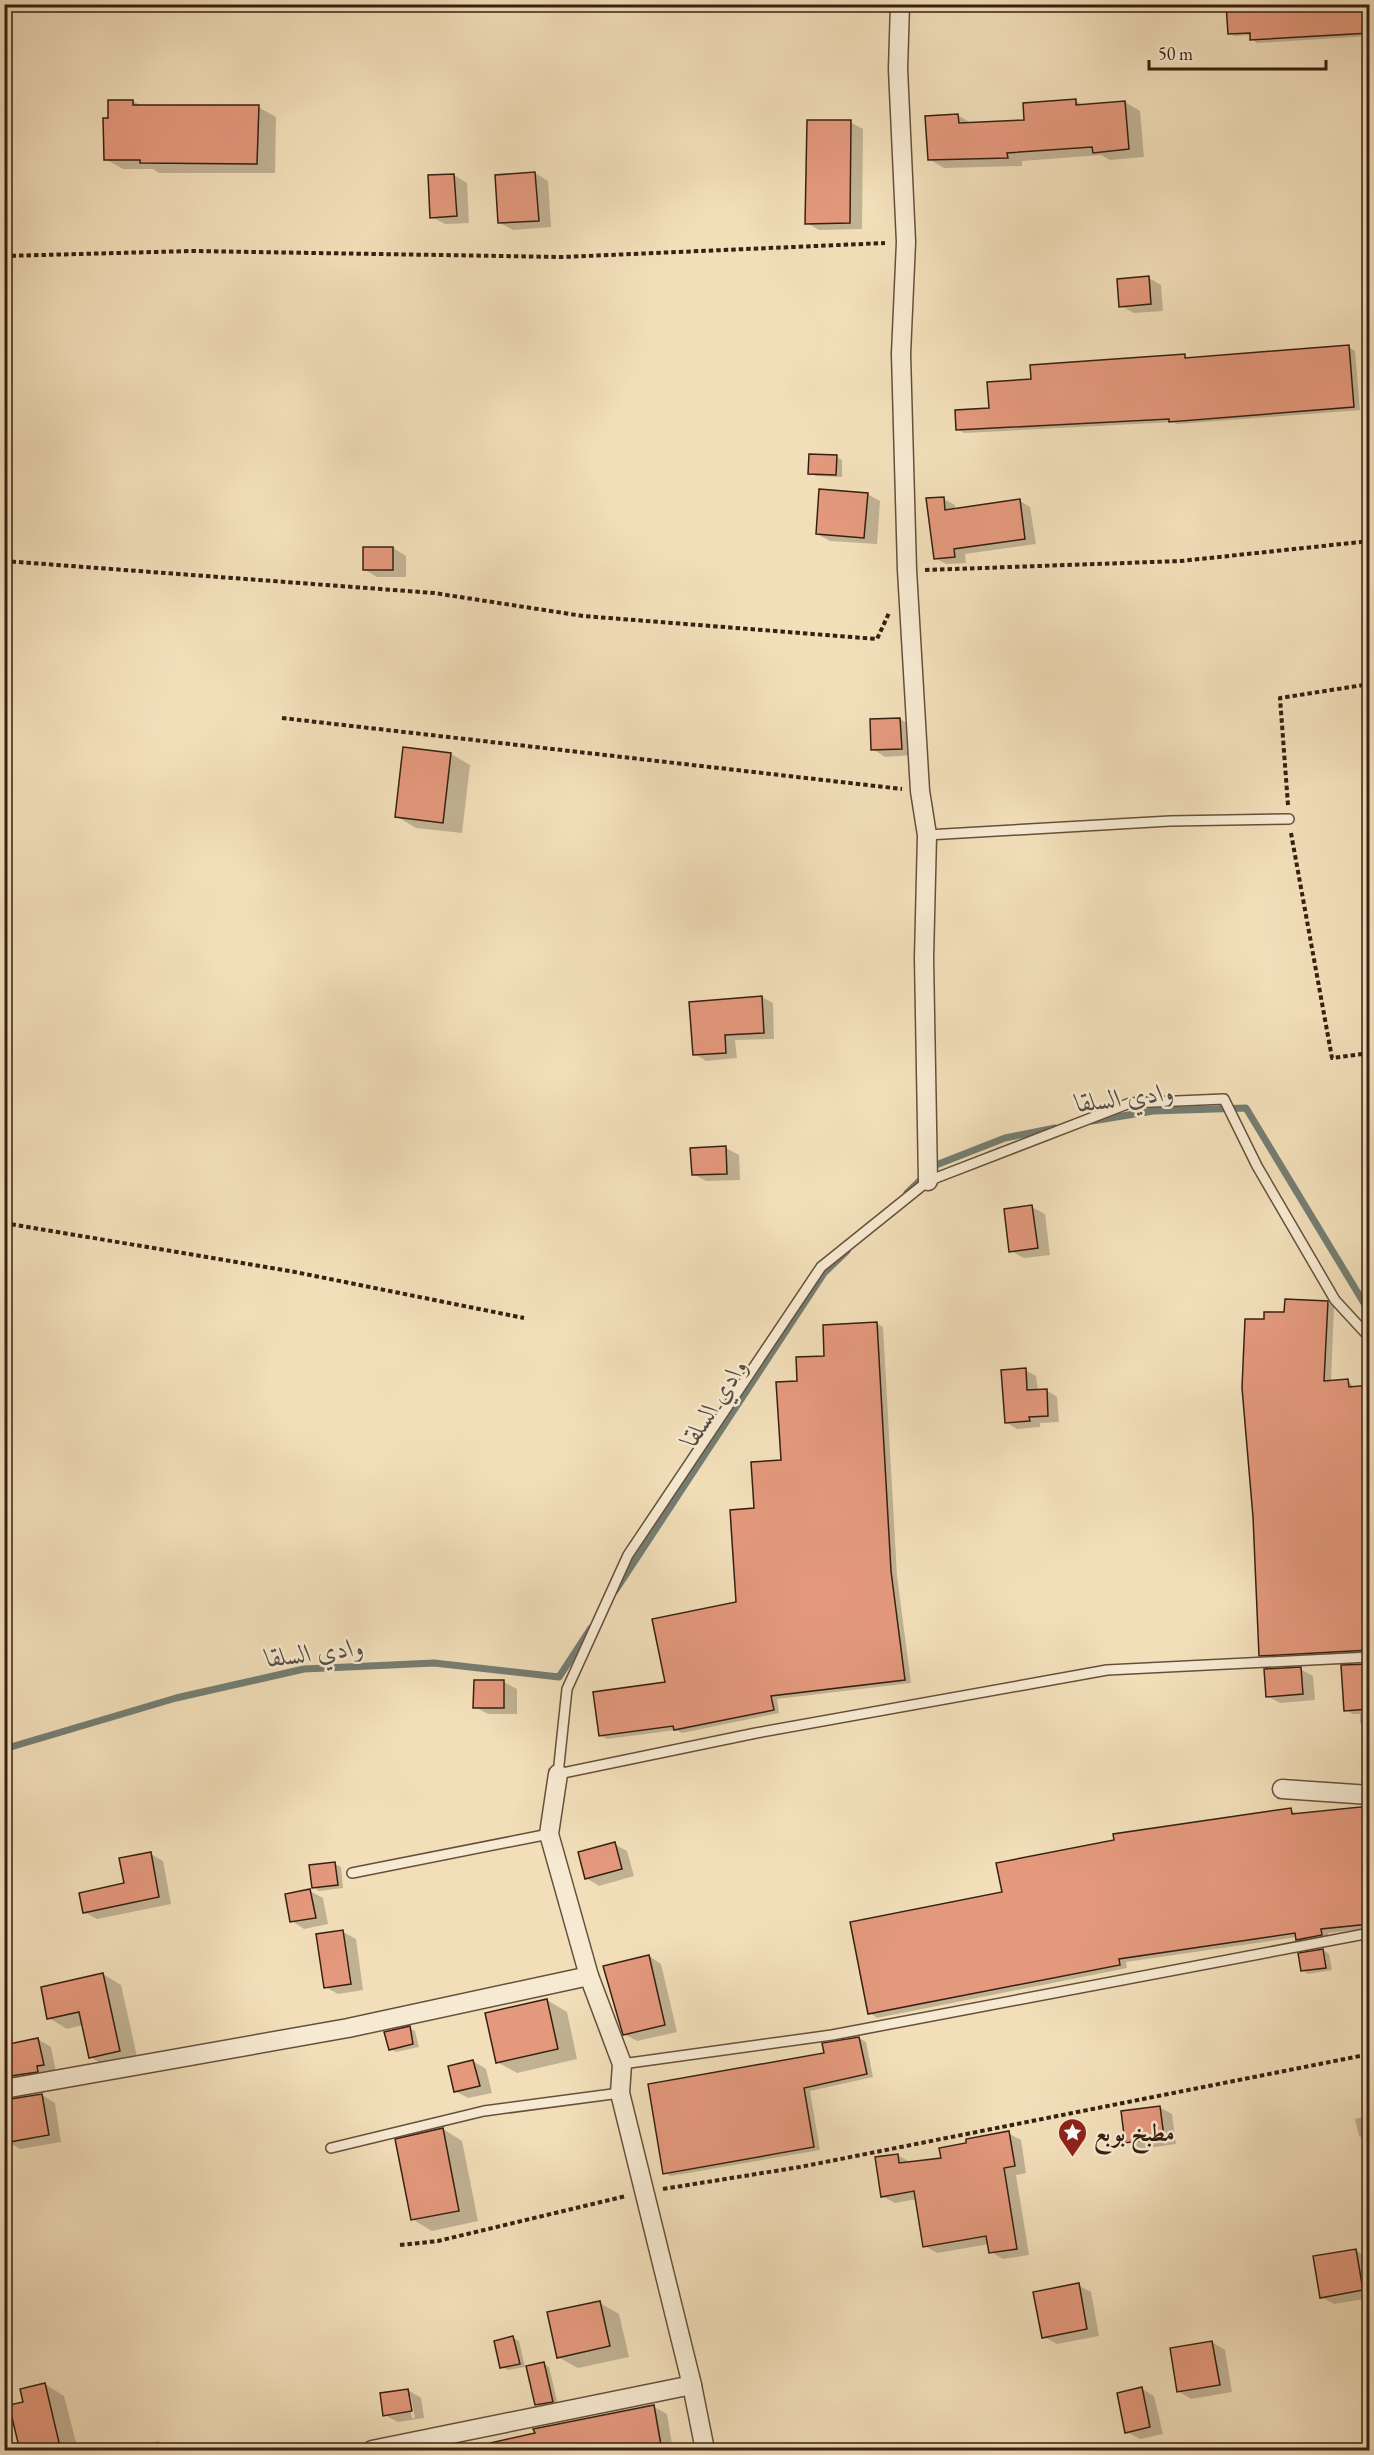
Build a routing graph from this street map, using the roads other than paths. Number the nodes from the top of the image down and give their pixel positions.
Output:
1 (900, 4) edge
2 (1289, 819) road end
3 (927, 834) junction
4 (928, 1181) junction
5 (1370, 1338) edge
6 (1370, 1657) edge
7 (558, 1774) junction
8 (1282, 1789) dead end
9 (1370, 1795) edge
10 (549, 1834) junction
11 (352, 1873) dead end
12 (1370, 1933) edge
13 (589, 1976) junction
14 (622, 2064) junction
15 (4, 2089) edge
16 (620, 2093) junction
17 (332, 2148) dead end
18 (692, 2385) junction
19 (372, 2451) edge
20 (705, 2451) edge

1 - 3 street
2 - 3 lane
3 - 4 street
4 - 5 lane
4 - 7 lane
6 - 7 lane
7 - 10 street
8 - 9 street
10 - 11 lane
10 - 13 street
12 - 14 lane
13 - 14 street
13 - 15 street
14 - 16 street
16 - 17 lane
16 - 18 street
18 - 19 street
18 - 20 street

